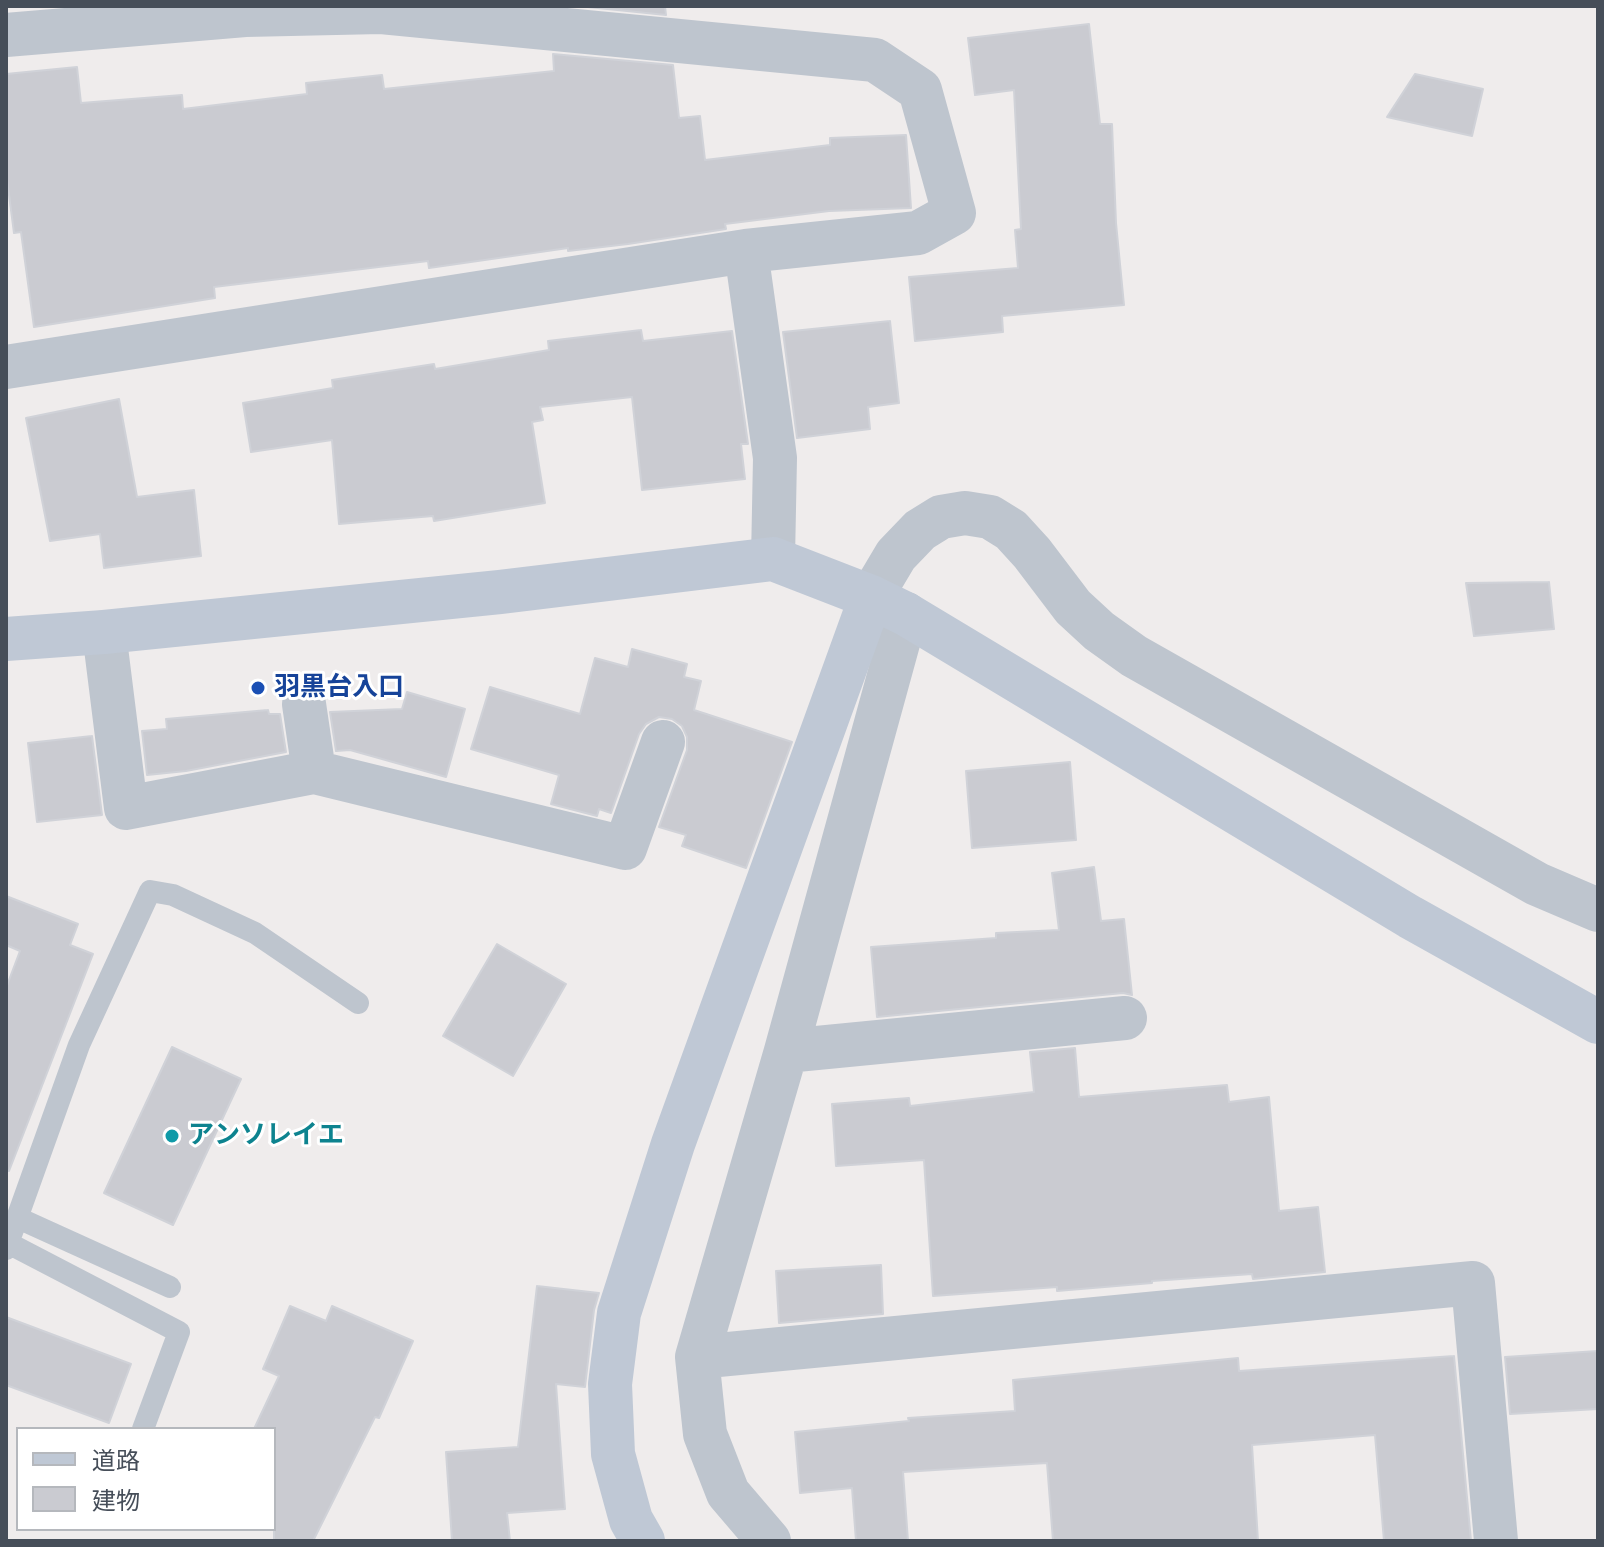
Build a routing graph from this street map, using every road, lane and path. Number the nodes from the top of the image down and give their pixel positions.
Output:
1 (6, 35) edge
2 (746, 251) junction
3 (6, 367) edge
4 (773, 559) junction
5 (888, 606) junction
6 (104, 632) junction
7 (6, 639) edge
8 (304, 704) dead end
9 (663, 742) dead end
10 (314, 772) junction
11 (1598, 910) edge
12 (358, 1003) dead end
13 (1125, 1018) dead end
14 (1598, 1022) edge
15 (786, 1051) junction
16 (10, 1233) edge
17 (170, 1287) dead end
18 (697, 1357) junction
19 (144, 1427) edge
20 (643, 1541) edge
21 (769, 1541) edge
22 (1496, 1541) edge

1 - 2 street
2 - 3 street
2 - 4 street
4 - 5 street
4 - 6 street
5 - 11 street
5 - 14 street
5 - 15 street
5 - 20 street
6 - 7 street
6 - 10 street
8 - 10 street
9 - 10 street
12 - 16 lane
13 - 15 street
15 - 18 street
16 - 17 lane
16 - 19 lane
18 - 21 street
18 - 22 street

